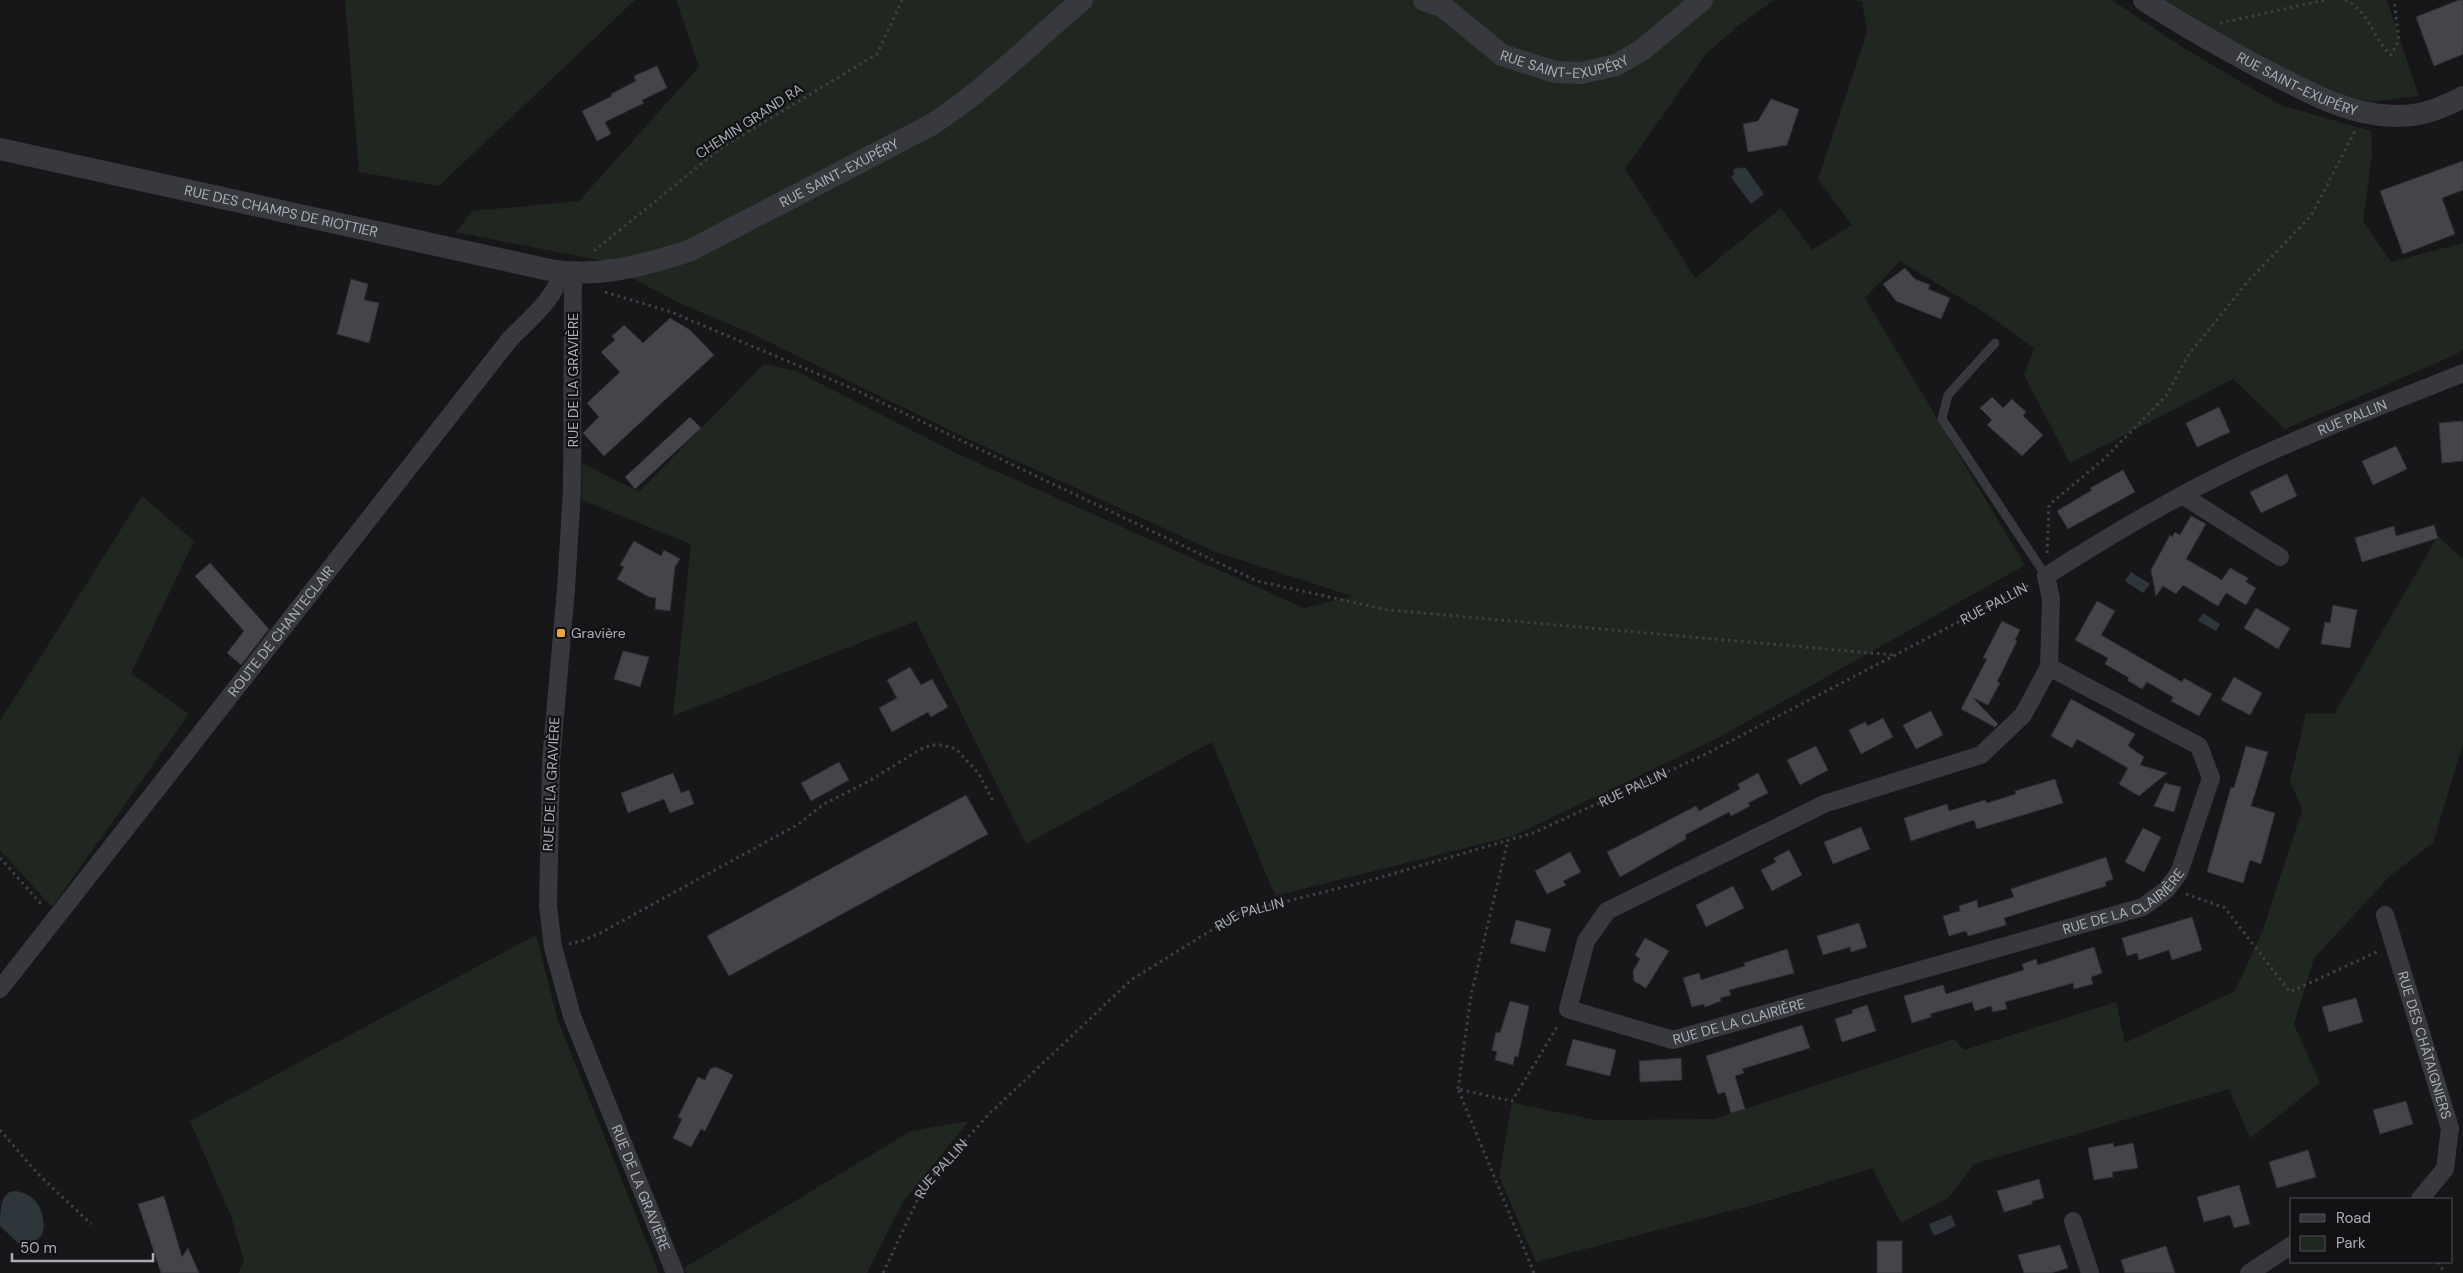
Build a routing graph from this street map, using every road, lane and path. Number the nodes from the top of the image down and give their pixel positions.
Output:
1 (902, 0) edge
2 (1082, 0) edge
3 (1424, 0) edge
4 (1702, 0) edge
5 (2144, 0) edge
6 (2325, 0) edge
7 (2345, 0) edge
8 (2394, 0) edge
9 (2191, 31) junction
10 (2463, 97) edge
11 (2365, 113) junction
12 (0, 149) edge
13 (567, 273) junction
14 (601, 292) dead end
15 (1995, 343) dead end
16 (2463, 373) edge
17 (2182, 495) junction
18 (2280, 557) dead end
19 (2046, 576) junction
20 (1895, 655) junction
21 (2049, 667) junction
22 (994, 804) dead end
23 (1508, 840) junction
24 (0, 858) edge
25 (2190, 897) dead end
26 (2385, 915) dead end
27 (54, 920) junction
28 (2394, 946) junction
29 (553, 947) junction
30 (0, 989) edge
31 (1568, 1009) junction
32 (1458, 1089) junction
33 (0, 1130) edge
34 (2421, 1198) edge
35 (2073, 1221) dead end
36 (91, 1224) dead end
37 (2290, 1247) edge
38 (675, 1273) edge
39 (883, 1273) edge
40 (1534, 1273) edge
41 (2090, 1273) edge
42 (2249, 1273) edge

1 - 13 path, CHEMIN GRAND RA
2 - 13 street, RUE SAINT-EXUPÉRY
3 - 4 street, RUE SAINT-EXUPÉRY
5 - 9 street, RUE SAINT-EXUPÉRY
6 - 9 path
7 - 8 path
9 - 11 street, RUE SAINT-EXUPÉRY
10 - 11 street, RUE SAINT-EXUPÉRY
11 - 19 path
12 - 13 street, RUE DES CHAMPS DE RIOTTIER
13 - 27 street, ROUTE DE CHANTECLAIR
13 - 29 street, RUE DE LA GRAVIÈRE
14 - 20 path
15 - 19 lane
16 - 17 street, RUE PALLIN
17 - 18 street
17 - 19 street, RUE PALLIN
19 - 20 path, RUE PALLIN
19 - 21 street
20 - 23 path, RUE PALLIN
21 - 31 street
21 - 31 street, RUE DE LA CLAIRIÈRE
22 - 29 path
23 - 32 path
23 - 39 path, RUE PALLIN
24 - 27 path
25 - 28 path
26 - 28 street, RUE DES CHÂTAIGNIERS
27 - 30 street, ROUTE DE CHANTECLAIR
28 - 34 street, RUE DES CHÂTAIGNIERS
29 - 38 street, RUE DE LA GRAVIÈRE
31 - 32 path
32 - 40 path
33 - 36 path
35 - 41 street
37 - 42 street

